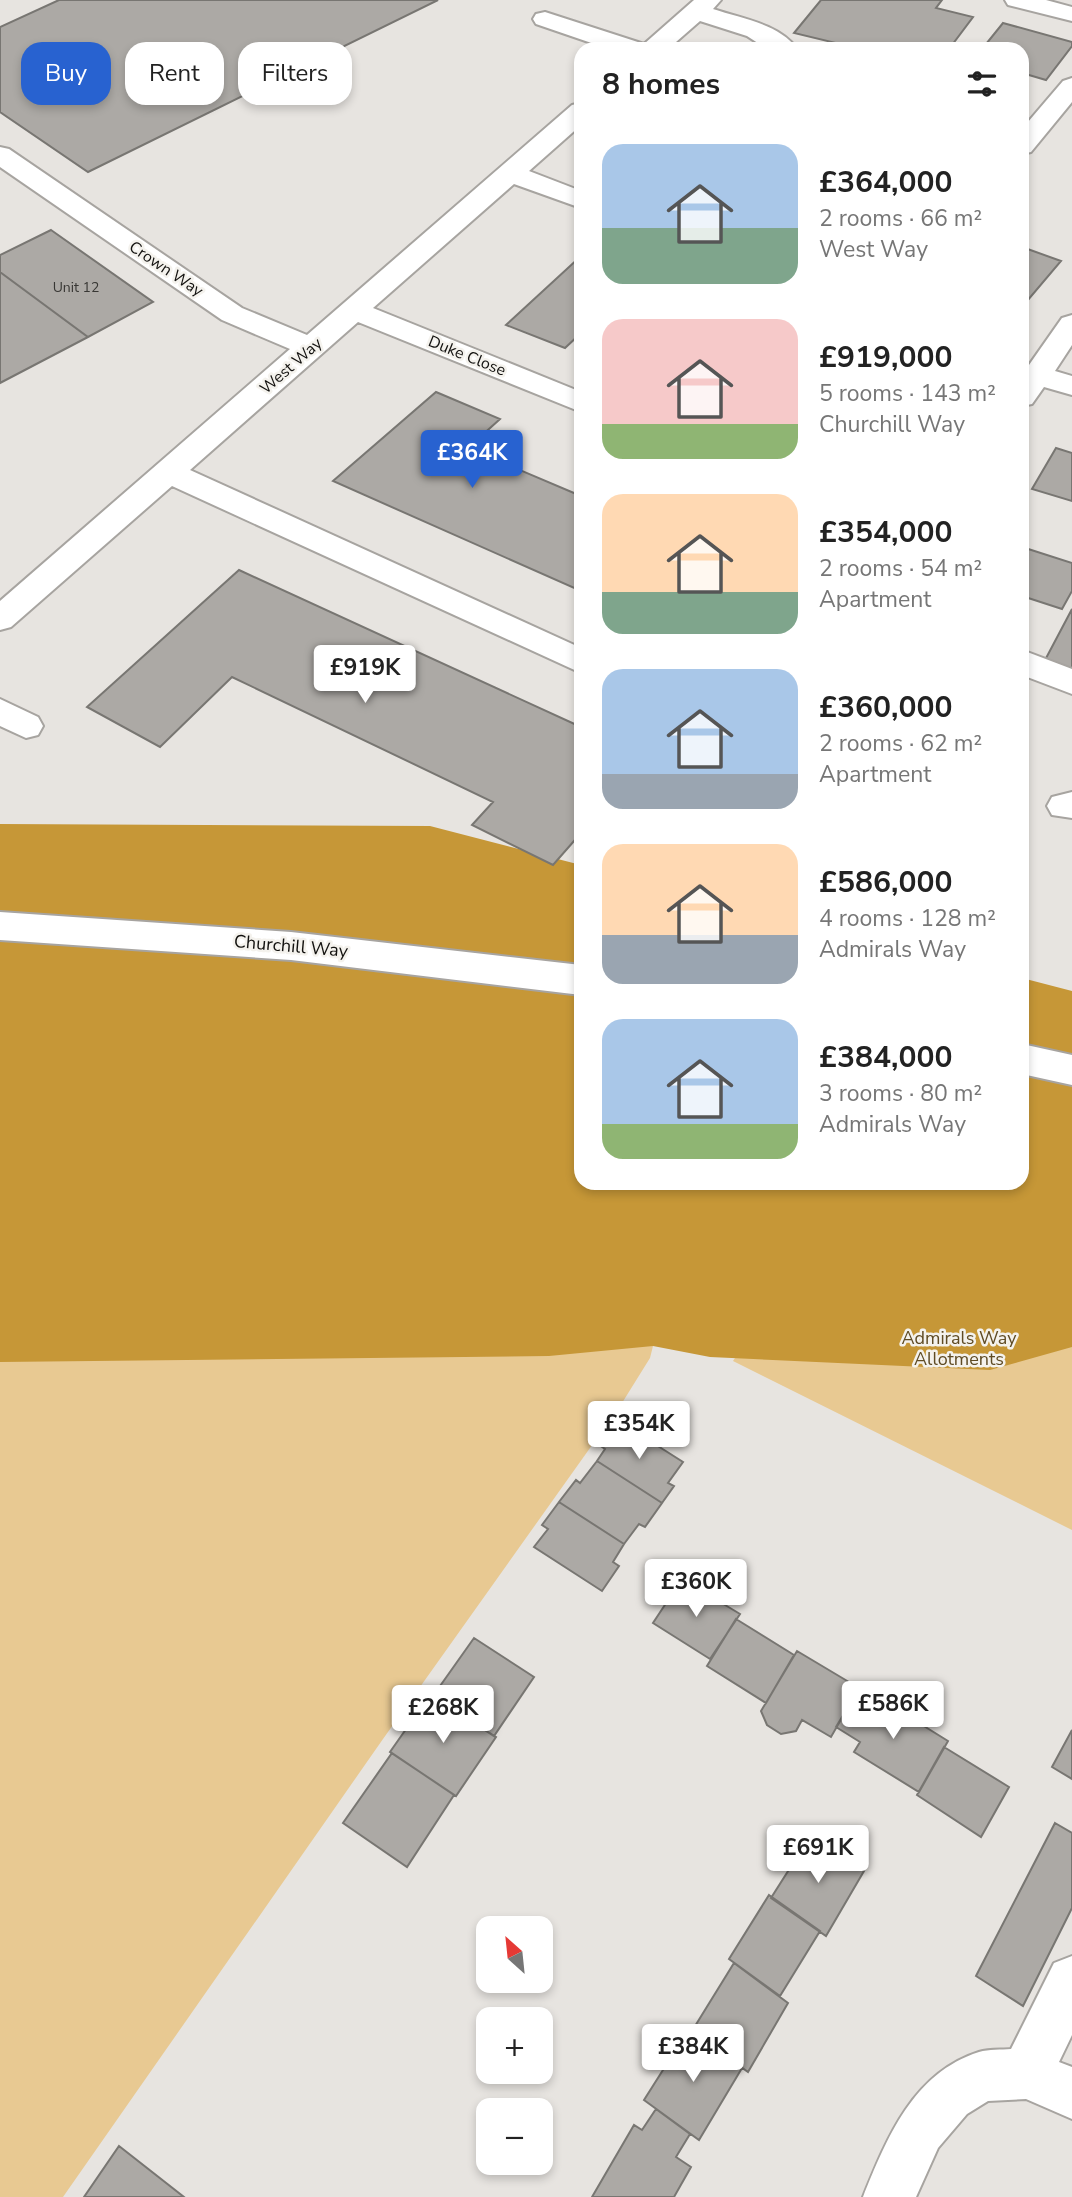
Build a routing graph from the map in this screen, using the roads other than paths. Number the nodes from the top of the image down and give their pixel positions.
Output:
1 (1017, 0) edge
2 (702, 6) edge
3 (1072, 14) edge
4 (545, 19) dead end
5 (613, 42) edge
6 (661, 42) edge
7 (773, 42) edge
8 (1072, 86) edge
9 (574, 117) edge
10 (1029, 138) edge
11 (0, 155) edge
12 (510, 173) junction
13 (28, 174) junction
14 (0, 188) edge
15 (574, 197) edge
16 (354, 310) junction
17 (1072, 324) edge
18 (312, 348) junction
19 (1030, 386) edge
20 (1072, 386) edge
21 (574, 399) edge
22 (168, 472) junction
23 (0, 620) edge
24 (574, 658) edge
25 (1029, 665) edge
26 (1072, 682) edge
27 (0, 926) edge
28 (574, 978) edge
29 (1029, 1061) edge
30 (1072, 1070) edge
31 (1072, 1981) edge
32 (1026, 2074) junction
33 (1072, 2093) edge
34 (889, 2197) edge

1 - 3 street
2 - 6 street
2 - 7 street
4 - 5 street
8 - 10 street
9 - 12 street, West Way
11 - 13 street, Crown Way
12 - 15 street
12 - 16 street, West Way
13 - 14 street
13 - 18 street, Crown Way
16 - 18 street, West Way
16 - 21 street, Duke Close
17 - 19 street
18 - 22 street, West Way
19 - 20 street
22 - 23 street, West Way
22 - 24 street
25 - 26 street
27 - 28 street, Churchill Way
29 - 30 street
31 - 32 street
32 - 33 street
32 - 34 street

